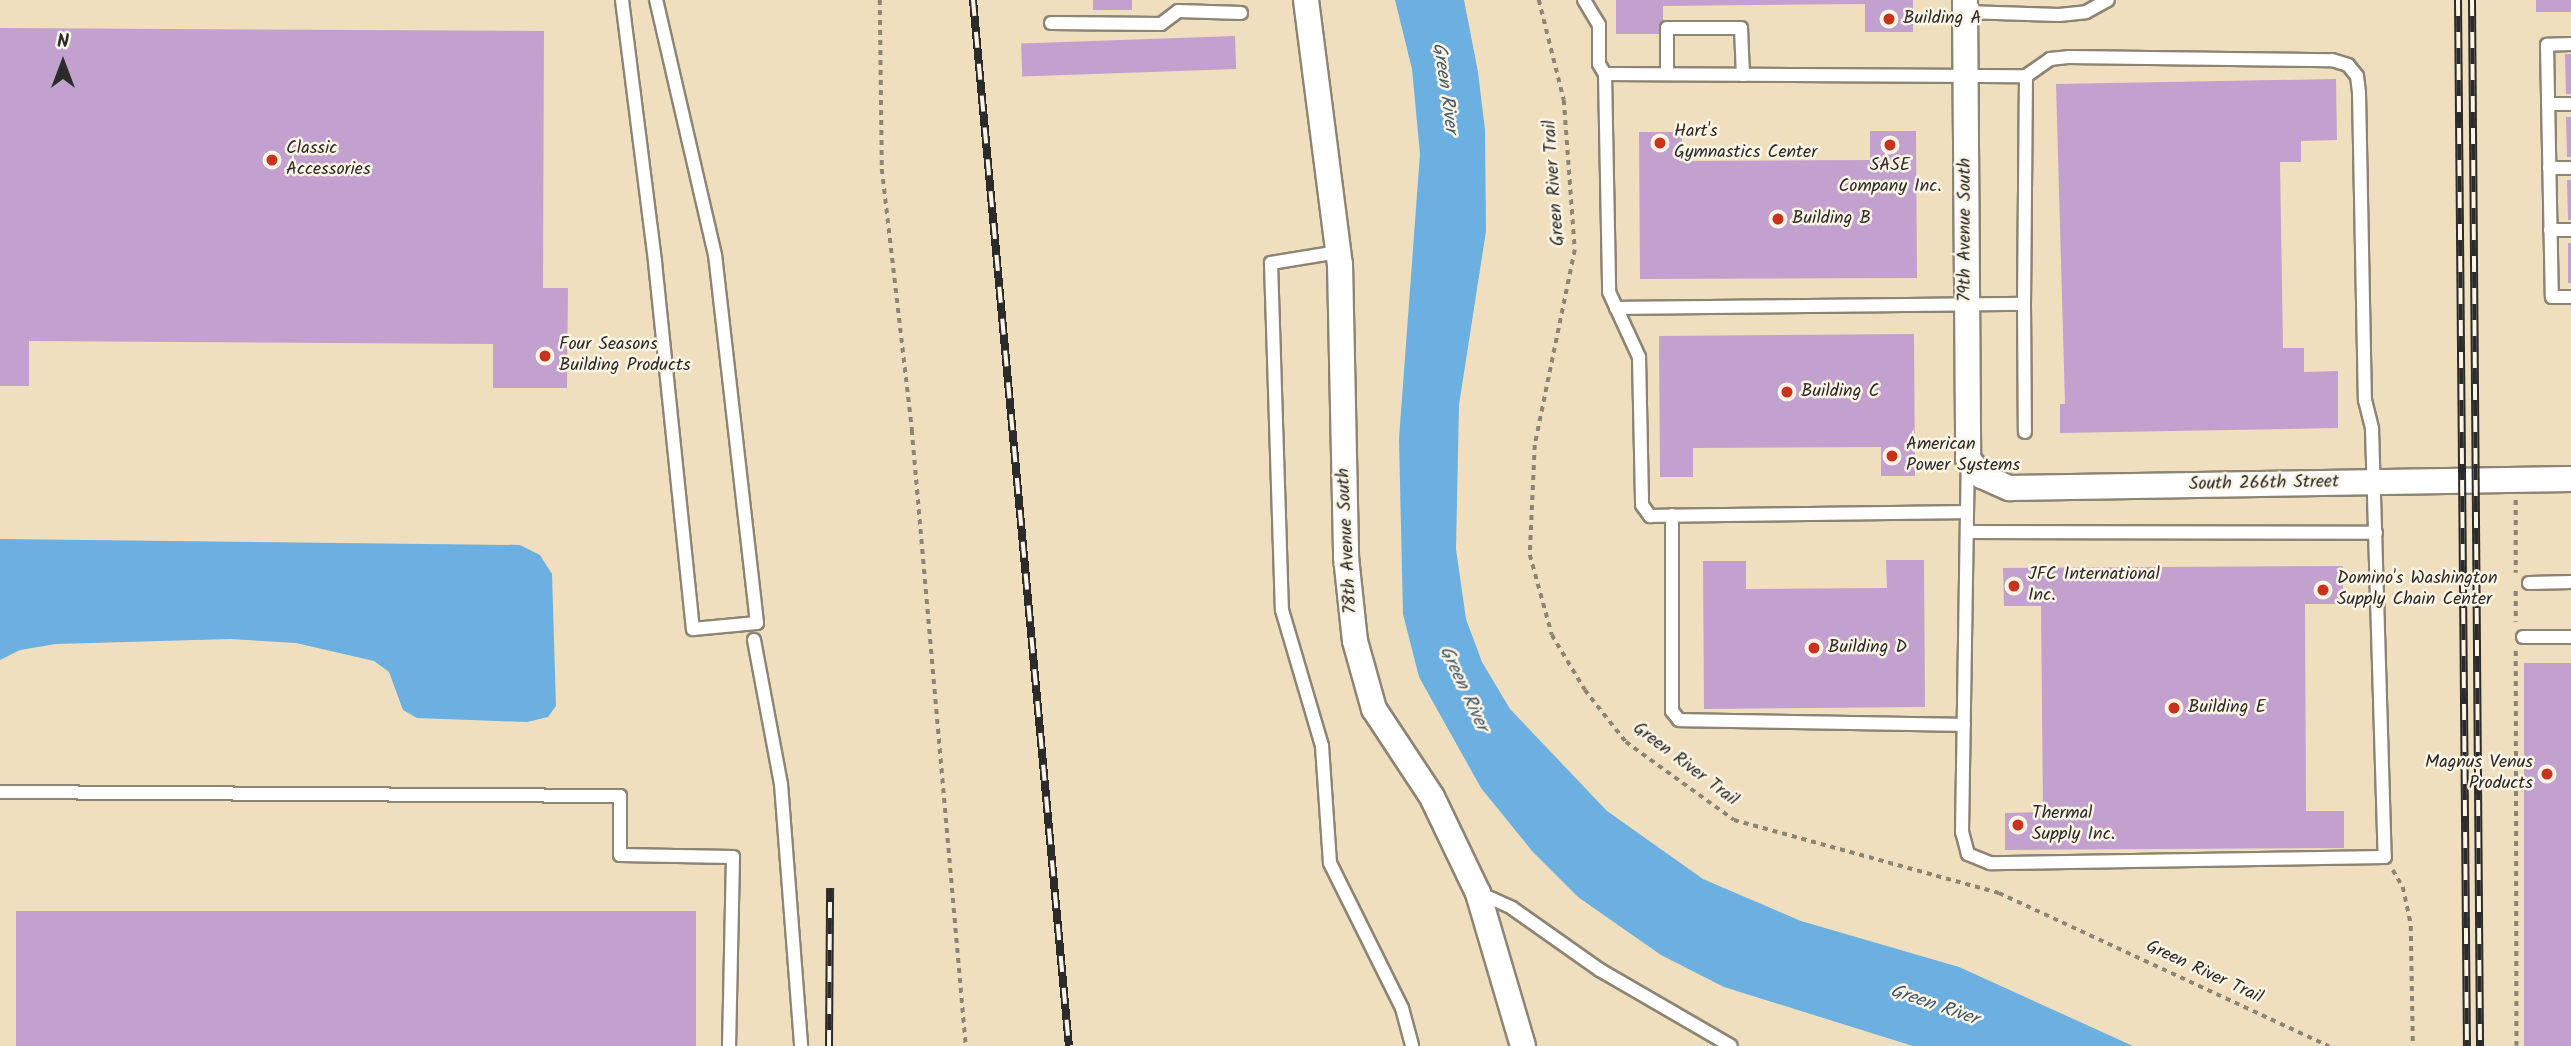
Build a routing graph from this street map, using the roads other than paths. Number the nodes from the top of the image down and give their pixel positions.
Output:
1 (622, 0) edge
2 (656, 0) edge
3 (1306, 0) edge
4 (1584, 0) edge
5 (2108, 0) edge
6 (1178, 6) edge
7 (1965, 6) edge
8 (1241, 13) dead end
9 (1051, 23) dead end
10 (2571, 44) edge
11 (1605, 74) junction
12 (1667, 74) junction
13 (1743, 75) junction
14 (1965, 75) junction
15 (2026, 76) junction
16 (2548, 104) junction
17 (2571, 104) edge
18 (2571, 168) edge
19 (2549, 169) junction
20 (2550, 230) junction
21 (2571, 230) edge
22 (1338, 252) junction
23 (2571, 297) edge
24 (2024, 304) junction
25 (1967, 305) junction
26 (1616, 308) junction
27 (2025, 432) dead end
28 (1968, 459) junction
29 (2571, 479) edge
30 (2373, 482) junction
31 (1967, 512) junction
32 (1672, 515) junction
33 (1967, 532) junction
34 (2376, 533) junction
35 (2571, 582) edge
36 (2529, 583) dead end
37 (2571, 637) edge
38 (2518, 638) road end
39 (754, 640) dead end
40 (1964, 725) junction
41 (0, 792) edge
42 (1478, 893) junction
43 (729, 1046) edge
44 (801, 1046) edge
45 (1412, 1046) edge
46 (1522, 1046) edge
47 (1731, 1046) edge

1 - 2 lane
3 - 22 street, 78th Avenue South
4 - 11 lane
5 - 7 lane
6 - 8 lane
6 - 9 lane
7 - 14 street, 79th Avenue South
10 - 16 lane
11 - 12 lane
11 - 26 lane
12 - 13 lane
12 - 13 lane
13 - 14 lane
14 - 15 lane
14 - 25 street, 79th Avenue South
15 - 24 lane
15 - 30 lane
16 - 17 lane
16 - 19 lane
18 - 19 lane
19 - 20 lane
20 - 21 lane
20 - 23 lane
22 - 42 street, 78th Avenue South
22 - 45 lane
24 - 25 lane
24 - 27 lane
25 - 26 lane
25 - 28 street, 79th Avenue South
26 - 32 lane
28 - 30 street, South 266th Street
28 - 31 lane
29 - 30 street, South 266th Street
30 - 34 lane
31 - 32 lane
31 - 33 lane
32 - 40 lane
33 - 34 lane
33 - 40 lane
34 - 40 lane
35 - 36 lane
37 - 38 lane
39 - 44 lane
41 - 43 lane
42 - 46 street, 78th Avenue South
42 - 47 lane

